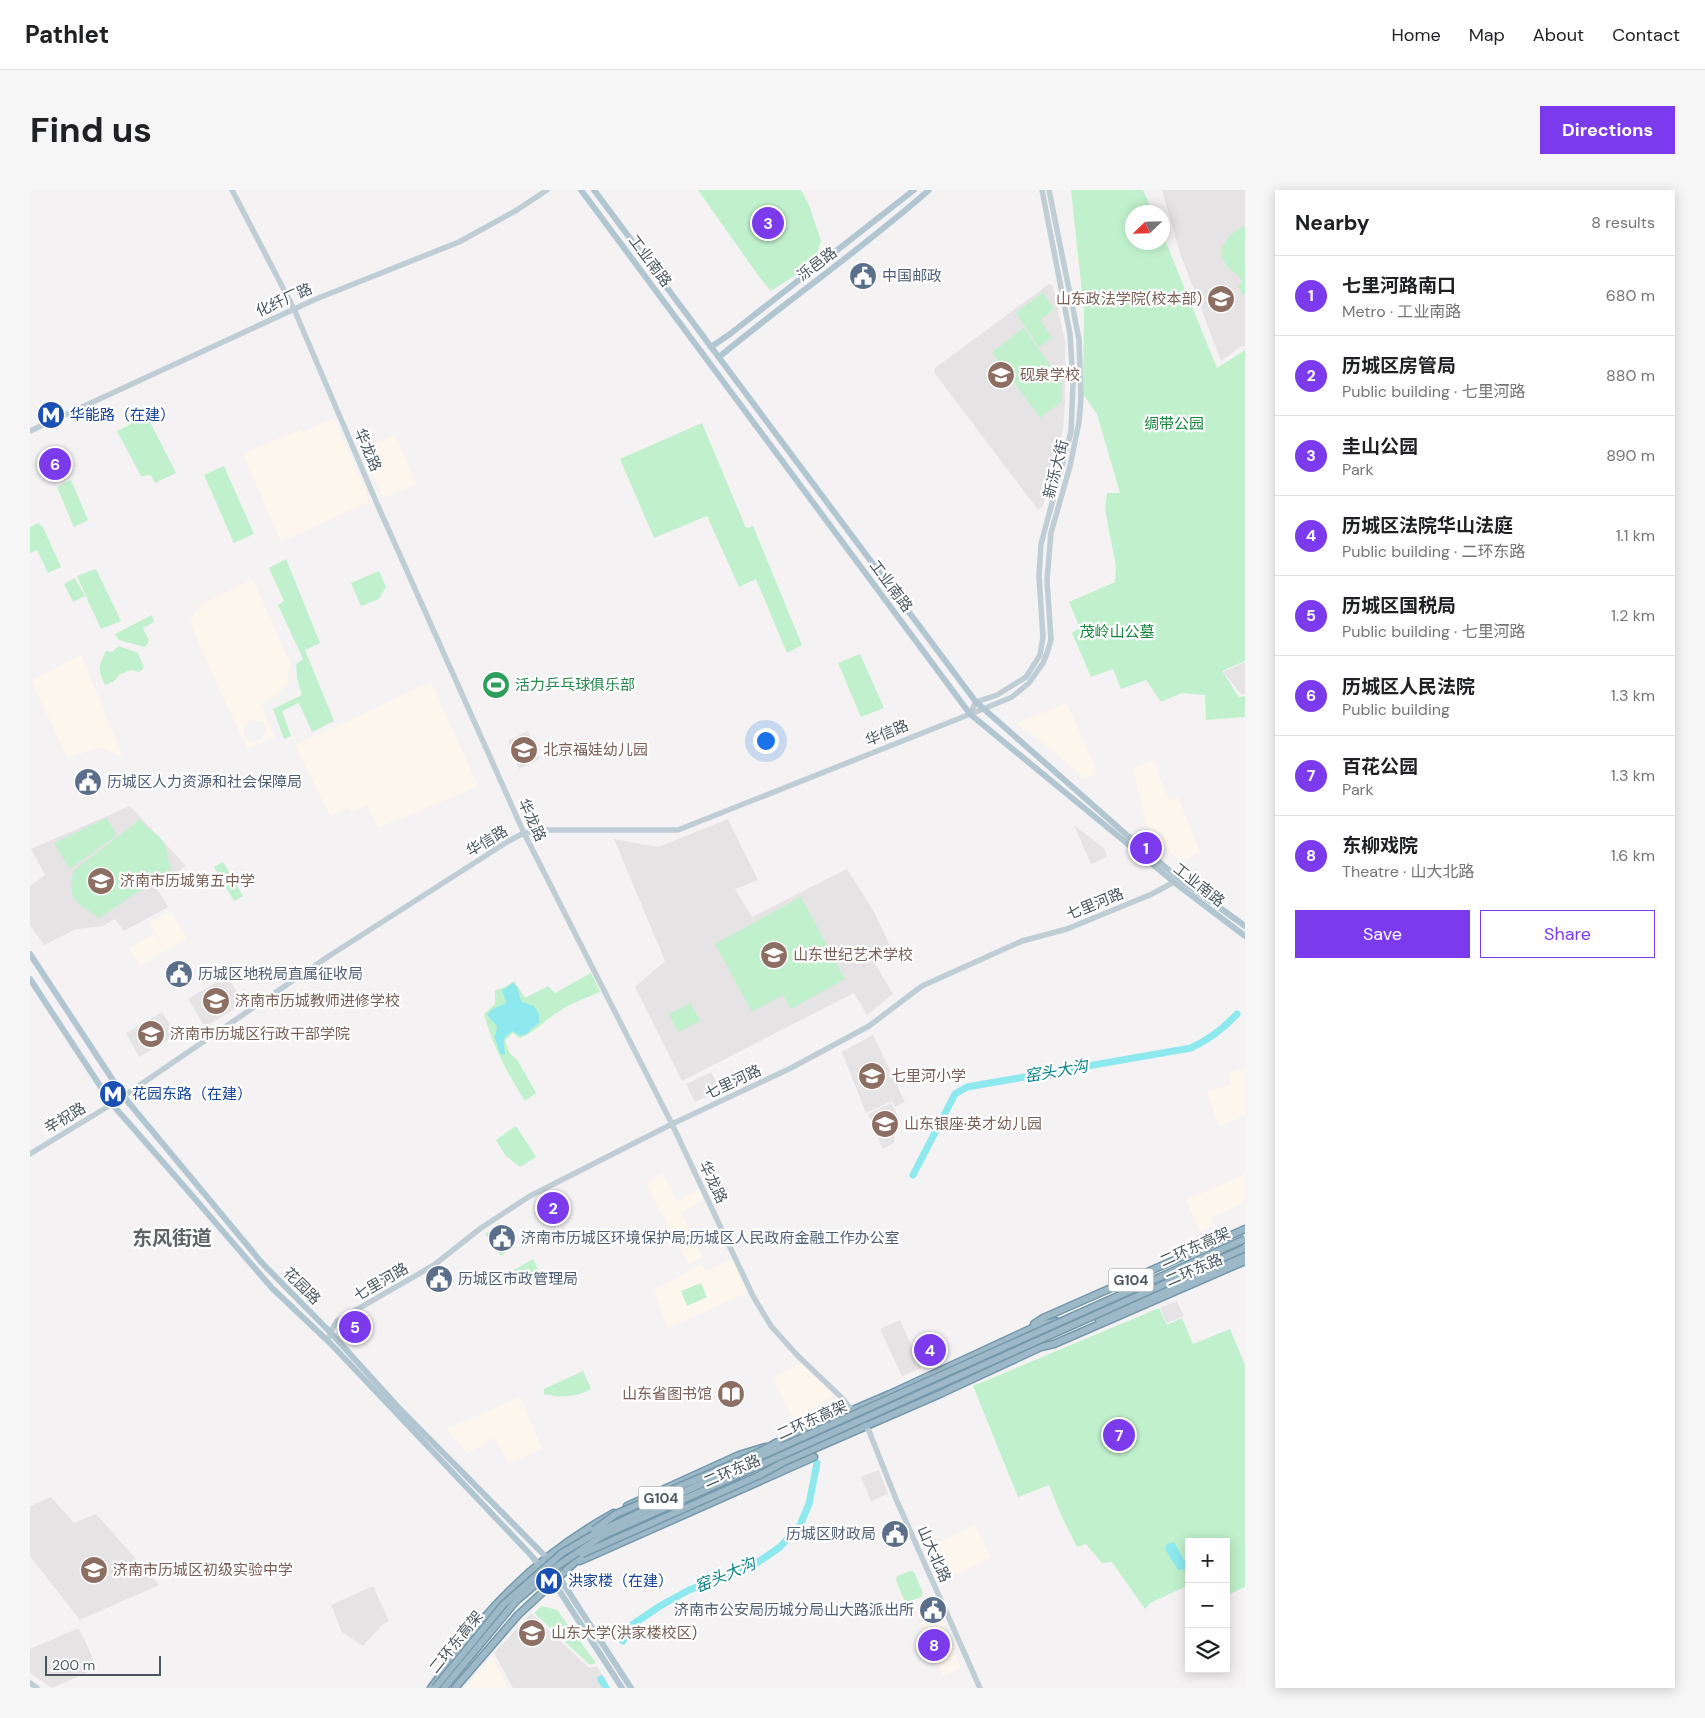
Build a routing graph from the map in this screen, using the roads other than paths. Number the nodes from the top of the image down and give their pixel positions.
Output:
1 (232, 190) edge
2 (547, 190) edge
3 (581, 190) edge
4 (594, 190) edge
5 (914, 190) edge
6 (929, 190) edge
7 (1042, 190) edge
8 (1049, 190) edge
9 (294, 309) junction
10 (711, 346) junction
11 (719, 357) junction
12 (30, 431) edge
13 (976, 702) junction
14 (984, 709) junction
15 (970, 714) junction
16 (524, 834) junction
17 (1174, 882) junction
18 (1245, 926) edge
19 (1245, 936) edge
20 (30, 954) edge
21 (30, 979) edge
22 (124, 1096) junction
23 (112, 1104) junction
24 (672, 1124) junction
25 (30, 1154) edge
26 (1244, 1233) edge
27 (1245, 1251) edge
28 (1245, 1261) edge
29 (330, 1332) junction
30 (1020, 1334) junction
31 (330, 1343) junction
32 (1041, 1347) junction
33 (851, 1410) junction
34 (866, 1428) junction
35 (778, 1442) junction
36 (812, 1454) junction
37 (782, 1463) junction
38 (582, 1541) junction
39 (546, 1557) junction
40 (565, 1561) junction
41 (574, 1563) junction
42 (537, 1564) junction
43 (558, 1576) junction
44 (553, 1581) junction
45 (578, 1613) junction
46 (30, 1683) edge
47 (37, 1688) edge
48 (431, 1688) edge
49 (435, 1688) edge
50 (444, 1688) edge
51 (454, 1688) edge
52 (622, 1688) edge
53 (631, 1688) edge
54 (979, 1688) edge

1 - 9 main road, 华龙路
2 - 9 main road, 化纤厂路
3 - 15 main road, 工业南路
4 - 10 main road, 工业南路
5 - 10 main road, 泺邑路
6 - 11 main road, 泺邑路
7 - 13 main road, 新泺大街
8 - 14 main road, 新泺大街
9 - 12 main road, 化纤厂路
9 - 16 main road, 华龙路
10 - 11 main road, 工业南路
11 - 13 main road, 工业南路
13 - 14 main road, 工业南路
13 - 15 main road
14 - 15 main road, 新泺大街
14 - 18 main road, 工业南路
15 - 16 main road, 华信路
15 - 17 main road, 工业南路
16 - 22 main road, 华信路
16 - 24 main road, 华龙路
17 - 19 main road, 工业南路
17 - 24 main road, 七里河路
20 - 22 main road, 花园路
21 - 23 main road, 花园路
22 - 23 main road, 华信路
22 - 29 main road, 花园路
23 - 25 main road, 辛祝路
23 - 31 main road, 花园路
24 - 29 main road, 七里河路
24 - 33 main road, 华龙路
26 - 30 highway, 二环东路 / G104
26 - 30 highway, 二环东路 / G104
26 - 38 highway, 二环东高架, bridge
27 - 32 highway
27 - 40 highway, 二环东高架, bridge
28 - 32 highway, 二环东路
29 - 31 main road
29 - 39 main road, 花园路
30 - 33 highway, 二环东路 / G104
31 - 42 main road, 花园路
32 - 34 highway, 二环东路 / G104
33 - 34 main road, 华龙路
33 - 35 highway, 二环东路 / G104
34 - 36 highway, 二环东路 / G104
34 - 54 main road, 山大北路
35 - 38 highway, bridge
35 - 39 highway, 二环东路 / G104
36 - 37 highway, 二环东路 / G104
36 - 41 highway, 二环东路
37 - 40 highway, bridge
37 - 41 highway, 二环东路 / G104
38 - 49 highway, 二环东高架, bridge
39 - 42 highway, 二环东路 / G104
39 - 43 main road, 花园路
40 - 50 highway, 二环东高架, bridge
41 - 43 highway, 二环东路 / G104
42 - 44 main road, 花园路
42 - 48 highway, 二环东路 / G104
43 - 44 highway, 二环东路 / G104
43 - 45 main road, 花园路
44 - 45 main road, 花园路
44 - 51 highway, 二环东路 / G104
45 - 52 main road, 花园路
45 - 53 main road, 花园路
46 - 47 main road

